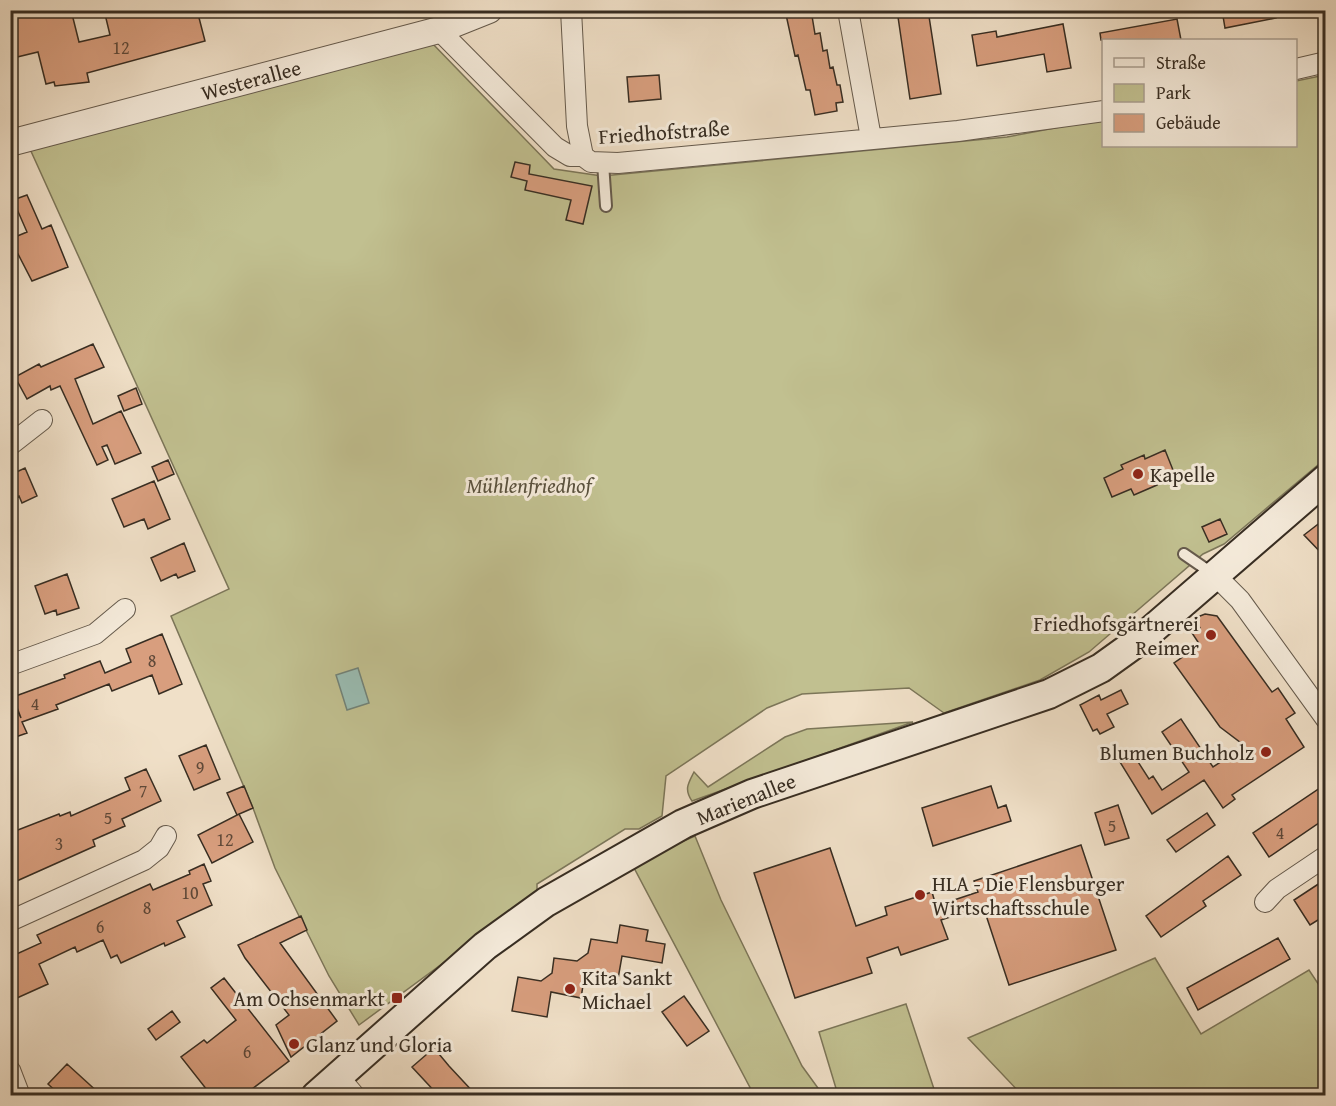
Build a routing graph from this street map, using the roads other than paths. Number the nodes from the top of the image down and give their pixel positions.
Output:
1 (489, 10) edge
2 (571, 10) edge
3 (848, 10) edge
4 (440, 30) junction
5 (1326, 62) edge
6 (1297, 69) edge
7 (1102, 111) edge
8 (871, 138) junction
9 (10, 143) edge
10 (583, 156) junction
11 (603, 163) junction
12 (606, 206) dead end
13 (42, 420) dead end
14 (10, 445) edge
15 (1326, 479) edge
16 (1184, 554) dead end
17 (1214, 574) junction
18 (125, 609) dead end
19 (10, 665) edge
20 (1326, 719) edge
21 (166, 836) dead end
22 (1326, 856) edge
23 (1265, 902) dead end
24 (10, 921) edge
25 (10, 1070) edge
26 (346, 1086) edge
27 (20, 1095) edge
28 (316, 1095) edge

1 - 4 street, Westerallee
2 - 10 street
3 - 8 street
4 - 9 street, Westerallee
4 - 10 street, Friedhofstraße
5 - 6 street
7 - 8 street, Friedhofstraße
8 - 11 street, Friedhofstraße
10 - 11 street, Friedhofstraße
11 - 12 lane
13 - 14 street
15 - 17 main road, Marienallee
16 - 17 lane
17 - 20 street
17 - 26 main road, Marienallee
18 - 19 street
21 - 24 street
22 - 23 street
25 - 27 street
26 - 28 main road, Marienallee

